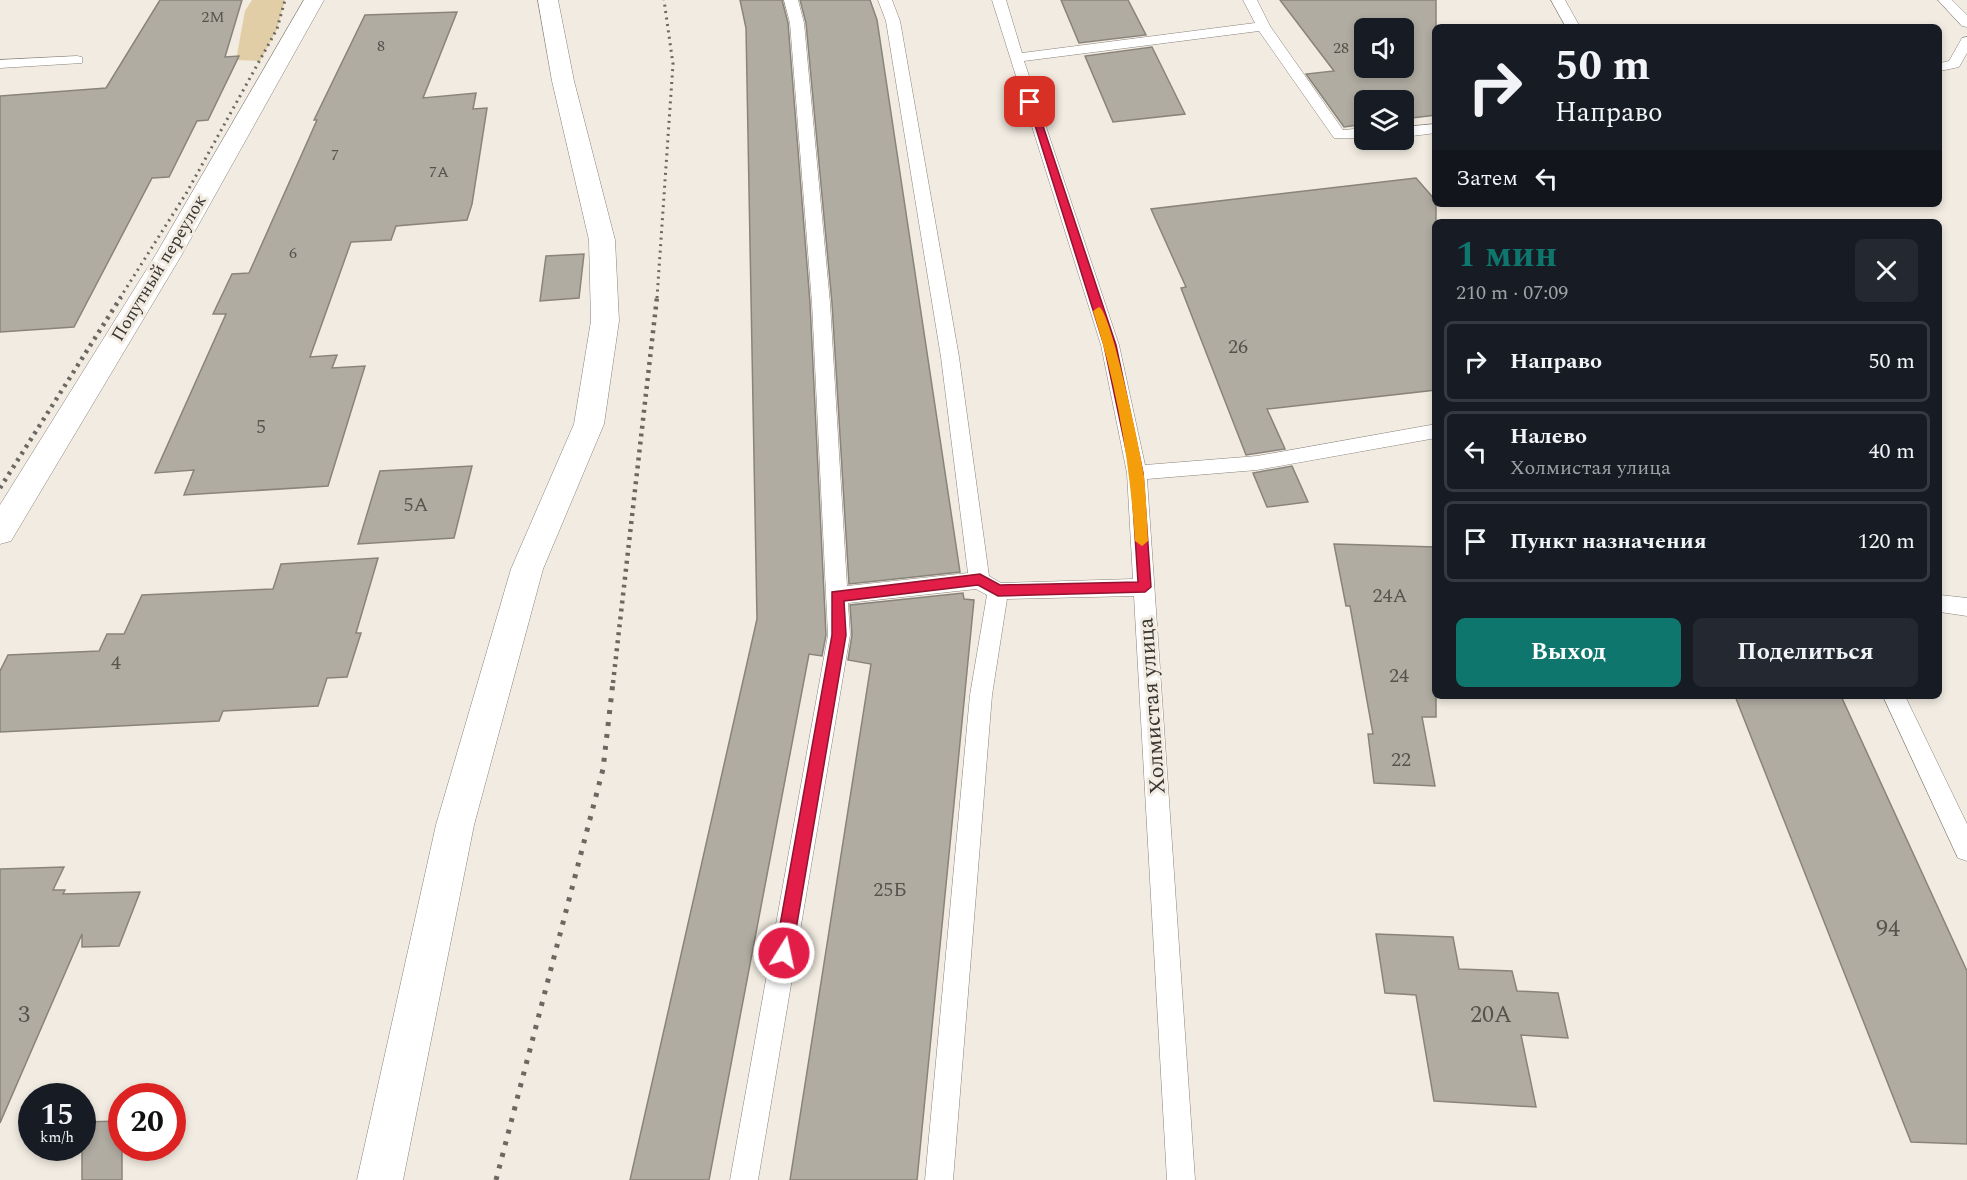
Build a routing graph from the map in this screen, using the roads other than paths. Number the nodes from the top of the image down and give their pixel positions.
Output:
1 (314, 0) edge
2 (548, 0) edge
3 (791, 0) edge
4 (885, 0) edge
5 (999, 0) edge
6 (1250, 0) edge
7 (1558, 0) edge
8 (1945, 0) edge
9 (1967, 23) edge
10 (1571, 24) edge
11 (1263, 26) junction
12 (1967, 41) edge
13 (1016, 58) junction
14 (77, 60) dead end
15 (0, 64) edge
16 (1942, 67) edge
17 (1432, 128) edge
18 (1414, 131) edge
19 (1354, 134) edge
20 (1432, 431) edge
21 (1137, 473) junction
22 (0, 532) edge
23 (989, 585) junction
24 (1145, 587) junction
25 (837, 596) junction
26 (1942, 604) edge
27 (1967, 607) edge
28 (1895, 699) edge
29 (1967, 850) edge
30 (380, 1180) edge
31 (744, 1180) edge
32 (939, 1180) edge
33 (1181, 1180) edge

1 - 22 street, Попутный переулок
2 - 30 street
3 - 25 lane
4 - 23 lane
5 - 13 lane, Холмистая улица
6 - 11 lane
7 - 10 lane
8 - 9 lane
11 - 13 lane
11 - 19 lane
12 - 16 lane
13 - 21 lane, Холмистая улица
14 - 15 lane
17 - 18 lane
20 - 21 lane
21 - 24 lane, Холмистая улица
23 - 24 lane
23 - 25 lane
23 - 32 lane
24 - 33 lane, Холмистая улица
25 - 31 lane
26 - 27 lane
28 - 29 lane

